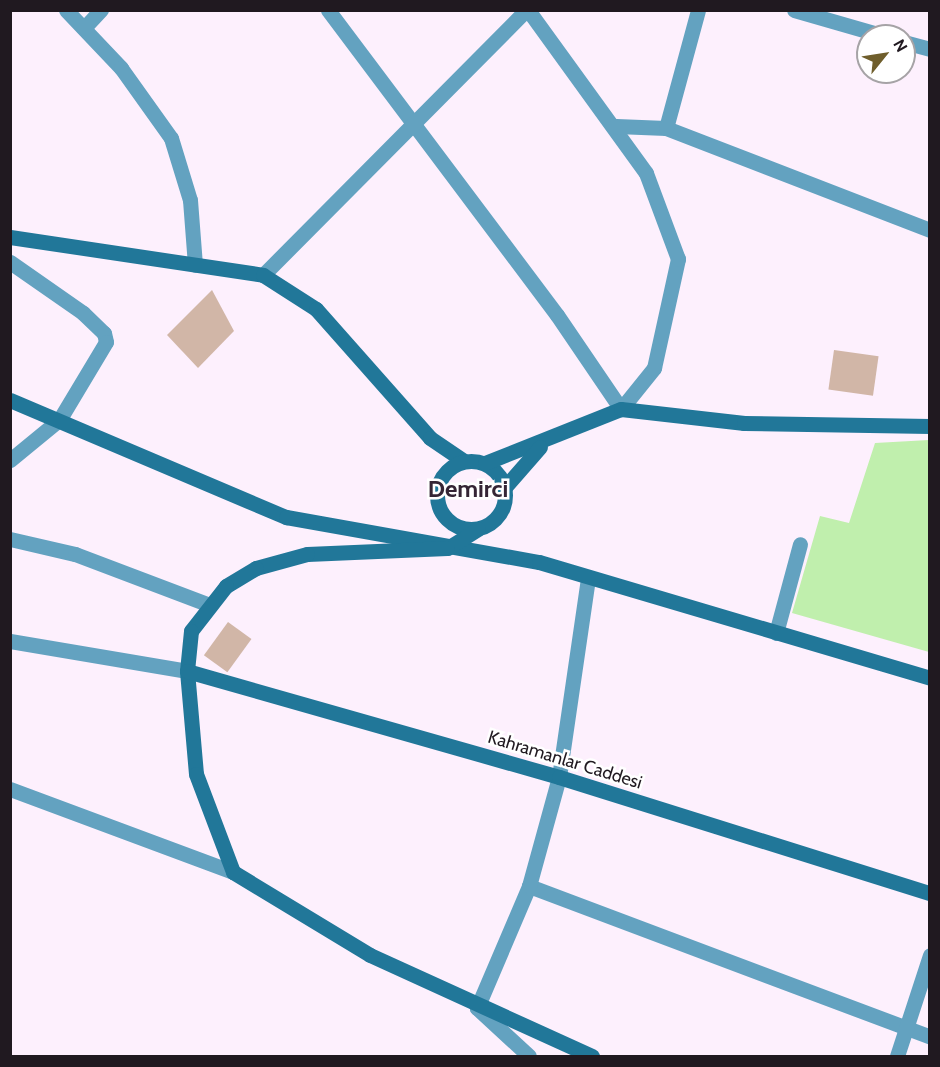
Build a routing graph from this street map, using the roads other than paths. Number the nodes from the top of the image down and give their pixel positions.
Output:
1 (66, 10) edge
2 (101, 10) edge
3 (328, 10) edge
4 (527, 10) edge
5 (698, 10) edge
6 (794, 10) edge
7 (84, 28) junction
8 (856, 28) edge
9 (412, 122) junction
10 (616, 126) junction
11 (666, 128) junction
12 (930, 230) edge
13 (10, 237) edge
14 (10, 262) edge
15 (195, 265) junction
16 (263, 275) junction
17 (10, 399) edge
18 (621, 409) junction
19 (60, 419) junction
20 (930, 426) edge
21 (544, 443) junction
22 (10, 460) edge
23 (464, 461) junction
24 (485, 463) junction
25 (505, 488) junction
26 (478, 529) junction
27 (10, 539) edge
28 (800, 544) dead end
29 (447, 548) junction
30 (588, 577) junction
31 (210, 605) junction
32 (776, 633) junction
33 (10, 641) edge
34 (187, 671) junction
35 (930, 678) edge
36 (559, 777) junction
37 (10, 789) edge
38 (232, 872) junction
39 (529, 886) junction
40 (930, 893) edge
41 (930, 955) edge
42 (477, 1008) junction
43 (906, 1029) junction
44 (930, 1037) edge
45 (529, 1056) edge
46 (592, 1056) edge
47 (897, 1056) edge

1 - 7 street
2 - 7 street
3 - 9 street
4 - 9 street
4 - 10 street
5 - 11 street
6 - 8 street
7 - 15 street
9 - 16 street
9 - 18 street
10 - 11 street
10 - 18 street
11 - 12 street
13 - 15 street
14 - 19 street
15 - 16 street
16 - 23 street
17 - 19 street
18 - 20 street
18 - 21 street
19 - 22 street
19 - 29 street
21 - 24 street
21 - 25 street
23 - 24 street
23 - 26 street
24 - 25 street
25 - 26 street
26 - 29 street
27 - 31 street
28 - 32 street
29 - 30 street
29 - 31 street
30 - 32 street
30 - 36 street
31 - 34 street
32 - 35 street
33 - 34 street
34 - 36 street, Kahramanlar Caddesi
34 - 38 street
36 - 39 street
36 - 40 street, Kahramanlar Caddesi
37 - 38 street
38 - 42 street
39 - 42 street
39 - 43 street
41 - 43 street
42 - 45 street
42 - 46 street
43 - 44 street
43 - 47 street

